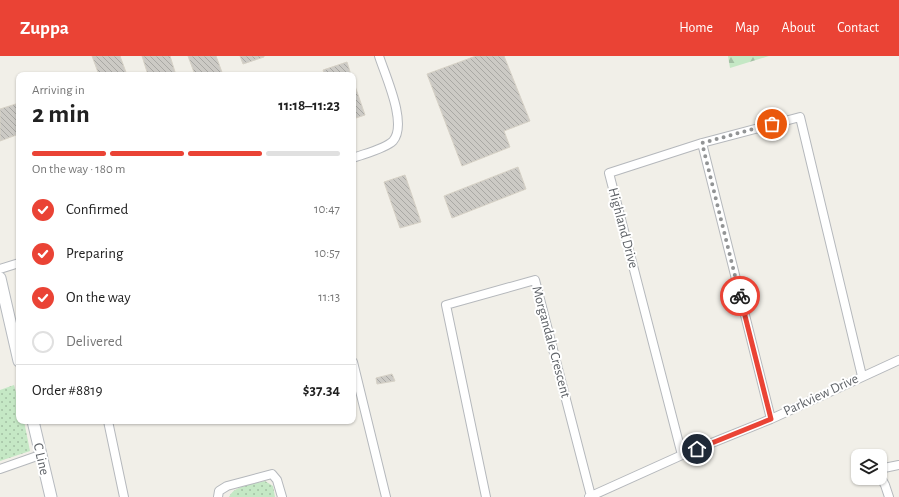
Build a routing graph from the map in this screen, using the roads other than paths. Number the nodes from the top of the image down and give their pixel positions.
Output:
1 (379, 56) edge
2 (702, 143) junction
3 (356, 157) edge
4 (16, 264) edge
5 (0, 269) edge
6 (0, 278) edge
7 (16, 348) edge
8 (899, 360) edge
9 (356, 374) edge
10 (862, 376) junction
11 (771, 419) junction
12 (34, 424) edge
13 (109, 424) edge
14 (40, 455) junction
15 (682, 455) junction
16 (899, 465) edge
17 (887, 467) edge
18 (0, 469) edge
19 (885, 485) edge
20 (590, 496) edge
21 (51, 497) edge
22 (124, 497) edge
23 (218, 497) edge
24 (282, 497) edge
25 (386, 497) edge
26 (486, 497) edge
27 (889, 497) edge

1 - 3 street
2 - 10 street, Highland Drive
2 - 11 street
2 - 15 street, Highland Drive
4 - 5 street
6 - 7 street
8 - 10 street, Parkview Drive
9 - 25 street
10 - 11 street, Parkview Drive
11 - 15 street, Parkview Drive
12 - 14 street, C Line
13 - 22 street
14 - 18 street
14 - 21 street, C Line
15 - 20 street, Parkview Drive
16 - 17 street
19 - 27 street
20 - 26 street, Morgandale Crescent
23 - 24 street

